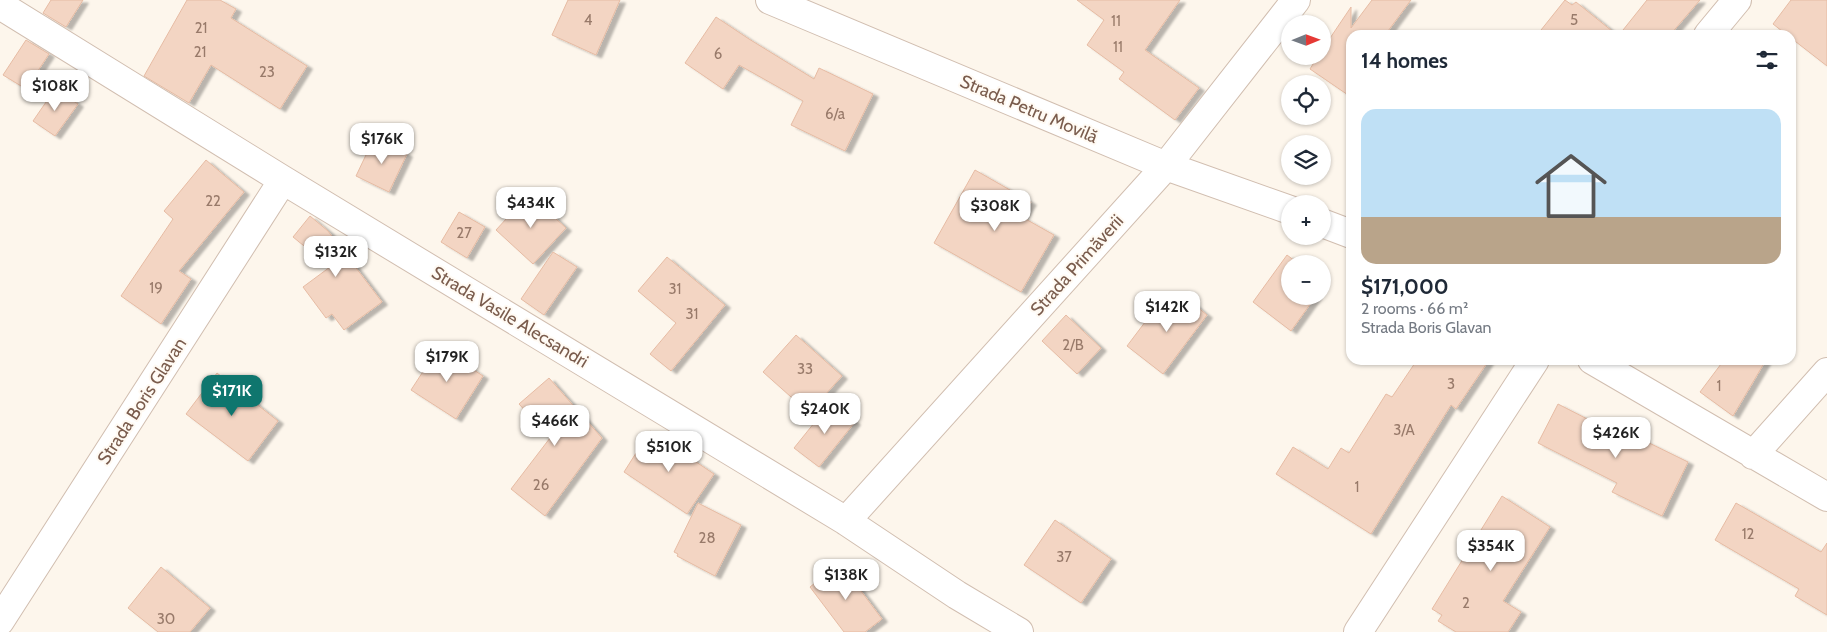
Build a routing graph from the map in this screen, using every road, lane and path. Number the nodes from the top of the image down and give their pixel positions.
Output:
1 (770, 0) edge
2 (1296, 0) edge
3 (1737, 0) edge
4 (0, 5) edge
5 (1712, 30) edge
6 (1166, 166) junction
7 (283, 180) junction
8 (1281, 207) edge
9 (1331, 226) edge
10 (1346, 232) edge
11 (1532, 365) edge
12 (1601, 365) edge
13 (1827, 372) edge
14 (1754, 455) junction
15 (1827, 497) edge
16 (846, 521) junction
17 (0, 621) edge
18 (1018, 632) edge
19 (1358, 632) edge

1 - 6 street, Strada Petru Movilă
2 - 6 street, Strada Primăverii
3 - 5 street
4 - 7 street, Strada Vasile Alecsandri
6 - 8 street, Strada Petru Movilă
6 - 16 street, Strada Primăverii
7 - 16 street, Strada Vasile Alecsandri
7 - 17 street, Strada Boris Glavan
9 - 10 street
11 - 19 street
12 - 14 street
13 - 14 street
14 - 15 street
16 - 18 street, Strada Vasile Alecsandri

